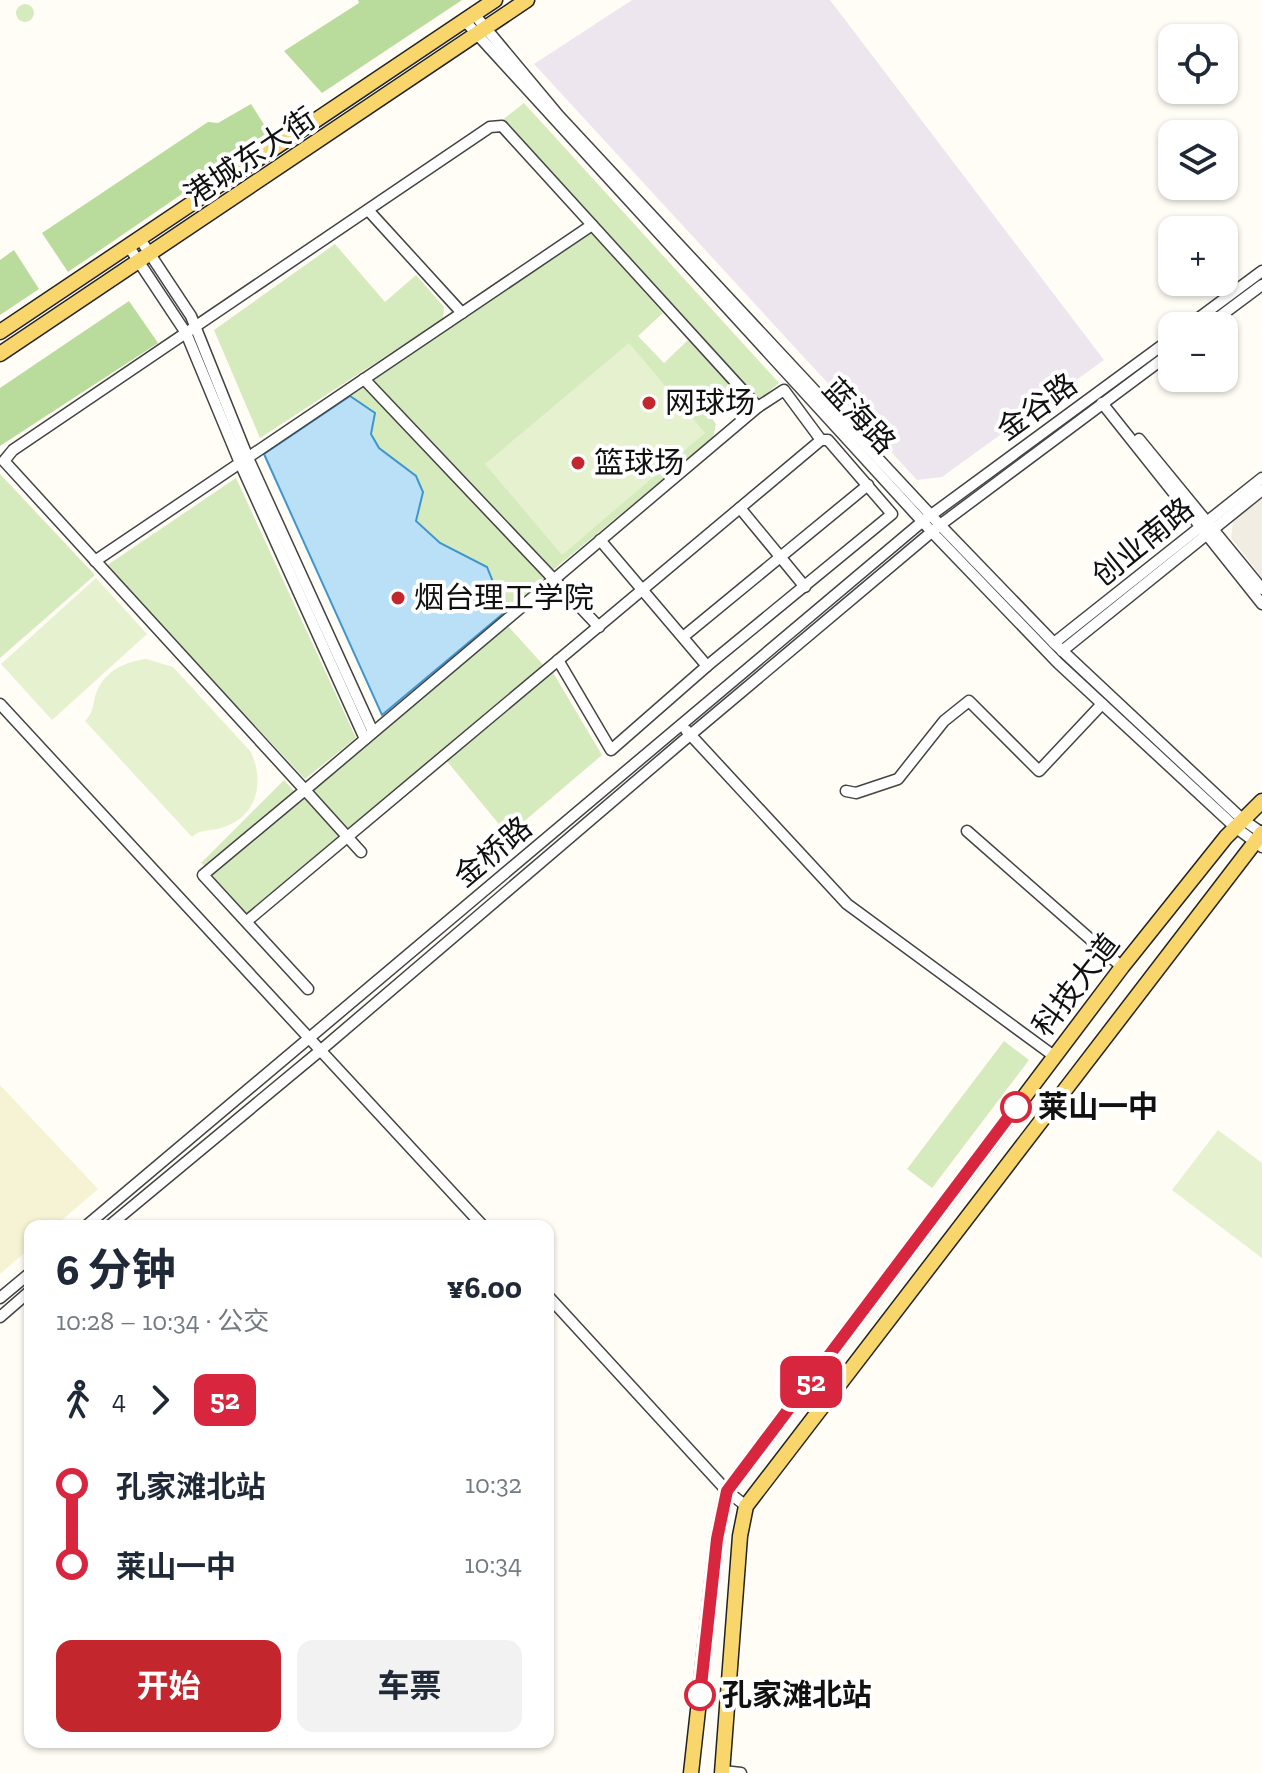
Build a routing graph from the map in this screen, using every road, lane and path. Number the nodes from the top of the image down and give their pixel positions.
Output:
1 (495, 0) edge
2 (527, 0) edge
3 (469, 18) junction
4 (481, 32) junction
5 (368, 210) junction
6 (592, 225) junction
7 (134, 243) junction
8 (145, 259) junction
9 (1262, 271) edge
10 (1262, 285) edge
11 (1207, 312) edge
12 (1226, 312) edge
13 (462, 313) junction
14 (190, 330) junction
15 (0, 332) edge
16 (1158, 348) edge
17 (0, 354) edge
18 (1158, 362) edge
19 (364, 379) junction
20 (1104, 402) junction
21 (758, 407) junction
22 (821, 440) junction
23 (244, 460) junction
24 (1262, 478) edge
25 (868, 485) junction
26 (1262, 490) edge
27 (740, 508) junction
28 (927, 518) junction
29 (1207, 527) junction
30 (936, 529) junction
31 (600, 540) junction
32 (95, 561) junction
33 (554, 580) junction
34 (805, 587) junction
35 (1262, 589) edge
36 (643, 590) junction
37 (1262, 604) edge
38 (599, 627) junction
39 (683, 637) junction
40 (1058, 647) junction
41 (558, 660) junction
42 (707, 666) junction
43 (0, 704) edge
44 (1102, 704) junction
45 (681, 725) junction
46 (690, 735) junction
47 (369, 736) junction
48 (305, 790) junction
49 (846, 791) dead end
50 (1262, 801) edge
51 (1239, 823) junction
52 (967, 831) dead end
53 (1260, 837) edge
54 (361, 852) dead end
55 (247, 921) junction
56 (1122, 967) junction
57 (308, 989) dead end
58 (309, 1037) junction
59 (321, 1050) junction
60 (1054, 1056) junction
61 (942, 1209) junction
62 (93, 1220) edge
63 (116, 1220) edge
64 (477, 1220) edge
65 (961, 1223) junction
66 (24, 1278) edge
67 (24, 1296) edge
68 (0, 1298) edge
69 (554, 1303) edge
70 (0, 1317) edge
71 (727, 1491) junction
72 (746, 1506) junction
73 (722, 1772) edge
74 (691, 1773) edge
75 (741, 1773) edge

1 - 3 main road, 港城东大街
2 - 4 main road, 港城东大街
3 - 4 street, 蓝海路
3 - 7 main road, 港城东大街
4 - 8 main road, 港城东大街
4 - 28 street, 蓝海路
5 - 6 street
5 - 13 street
5 - 14 street
6 - 13 street
6 - 21 street
7 - 8 street
7 - 15 main road, 港城东大街
8 - 14 street
8 - 17 main road, 港城东大街
9 - 11 street
10 - 12 street
13 - 19 street
14 - 23 street
14 - 32 street
16 - 28 street, 金谷路
18 - 20 street, 金谷路
19 - 23 street
19 - 33 street
20 - 29 street
20 - 30 street, 金谷路
21 - 22 street
21 - 31 street
22 - 25 street
22 - 27 street
23 - 32 street
23 - 47 street
24 - 29 street, 创业南路
25 - 34 street
25 - 39 street
26 - 29 street, 创业南路
27 - 34 street
27 - 36 street
28 - 30 street, 蓝海路
28 - 45 street, 金桥路
29 - 35 street
29 - 37 street
29 - 40 street, 创业南路
30 - 40 street, 蓝海路
30 - 44 street, 蓝海路
30 - 46 street, 金桥路
31 - 33 street
31 - 36 street
32 - 48 street
33 - 38 street
33 - 47 street
34 - 42 street
36 - 38 street
36 - 39 street
38 - 41 street
39 - 42 street
40 - 51 street, 蓝海路
41 - 42 street
41 - 55 street
43 - 58 street
44 - 49 street
44 - 51 street, 蓝海路
45 - 46 street
45 - 58 street, 金桥路
46 - 59 street, 金桥路
46 - 60 street
47 - 48 street
48 - 54 street
48 - 55 street
50 - 51 main road, 科技大道
51 - 53 street
51 - 56 main road, 科技大道
52 - 56 street
53 - 65 main road, 科技大道
55 - 57 street
56 - 60 main road, 科技大道
58 - 59 street
58 - 62 street, 金桥路
59 - 63 street, 金桥路
59 - 64 street
60 - 61 main road, 科技大道
61 - 65 main road
61 - 71 main road, 科技大道
65 - 72 main road, 科技大道
66 - 68 street
67 - 70 street
69 - 71 street
71 - 72 street
71 - 74 main road
72 - 73 main road
73 - 75 street

